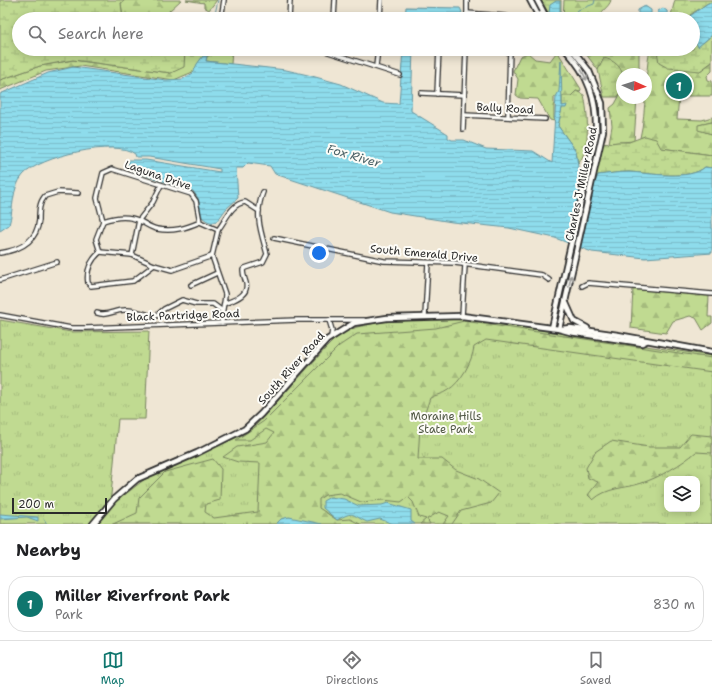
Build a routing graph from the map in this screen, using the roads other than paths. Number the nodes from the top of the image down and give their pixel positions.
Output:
1 (224, 0) edge
2 (290, 0) edge
3 (335, 0) edge
4 (380, 0) edge
5 (468, 0) edge
6 (530, 0) edge
7 (537, 0) edge
8 (222, 12) edge
9 (289, 12) edge
10 (334, 12) edge
11 (380, 12) edge
12 (467, 12) edge
13 (538, 12) edge
14 (539, 12) edge
15 (347, 56) edge
16 (377, 56) edge
17 (439, 56) edge
18 (466, 56) edge
19 (510, 56) edge
20 (571, 56) edge
21 (577, 56) edge
22 (376, 66) junction
23 (400, 75) dead end
24 (421, 93) dead end
25 (437, 94) junction
26 (464, 95) junction
27 (464, 115) junction
28 (508, 117) junction
29 (545, 119) dead end
30 (463, 129) dead end
31 (160, 185) junction
32 (262, 192) dead end
33 (78, 193) dead end
34 (259, 211) junction
35 (139, 220) junction
36 (104, 222) junction
37 (200, 222) junction
38 (218, 230) junction
39 (274, 238) dead end
40 (100, 252) junction
41 (0, 253) edge
42 (132, 255) junction
43 (212, 256) junction
44 (56, 262) dead end
45 (428, 263) junction
46 (465, 265) junction
47 (154, 266) junction
48 (217, 273) junction
49 (0, 280) edge
50 (549, 280) dead end
51 (191, 285) dead end
52 (582, 286) dead end
53 (712, 294) edge
54 (565, 301) junction
55 (224, 304) junction
56 (221, 310) junction
57 (96, 313) dead end
58 (0, 315) edge
59 (425, 316) junction
60 (462, 316) junction
61 (155, 317) junction
62 (329, 320) junction
63 (369, 320) junction
64 (222, 323) junction
65 (155, 325) junction
66 (552, 328) junction
67 (559, 329) junction
68 (596, 332) junction
69 (331, 337) junction
70 (646, 341) junction
71 (712, 352) edge
72 (93, 524) edge

1 - 8 street
2 - 9 street
3 - 10 street
4 - 11 street
5 - 12 street
6 - 13 street
7 - 14 street
15 - 22 street
16 - 22 street
17 - 25 street
18 - 26 street
19 - 28 street
20 -> 66 street, Charles J Miller Road
54 -> 21 street, Charles J Miller Road
22 - 23 street
24 - 25 street
25 - 26 street
26 - 27 street
27 - 28 street, Bally Road
27 - 30 street
28 - 29 street, Bally Road
31 - 35 street
31 - 36 street, Laguna Drive
31 - 37 street, Laguna Drive
32 - 34 street
33 - 41 street
34 - 38 street
34 - 55 street
35 - 36 street
35 - 37 street
35 - 42 street
36 - 40 street
37 - 38 street
38 - 43 street
39 - 45 street, South Emerald Drive
40 - 42 street
40 - 47 street
42 - 47 street
43 - 47 street
43 - 48 street
44 - 49 street
45 - 46 street, South Emerald Drive
45 - 59 street
46 - 50 street, South Emerald Drive
46 - 60 street
48 - 51 street
48 - 55 street
52 - 53 street
54 - 67 street, Charles J Miller Road
54 - 68 street
55 - 56 street
56 - 61 street
56 - 64 street
57 - 61 street
58 - 65 street, Black Partridge Road
59 - 60 street, South River Road
59 - 63 street, South River Road
60 - 66 street, South River Road
61 - 65 street
62 - 63 street, Black Partridge Road
62 - 64 street, Black Partridge Road
62 - 69 street
63 - 69 street, South River Road
64 - 65 street, Black Partridge Road
66 - 67 street, South River Road
67 - 68 street, South River Road
67 - 70 street, South River Road
68 - 70 street, South River Road
69 - 72 street, South River Road
70 - 71 street, South River Road

